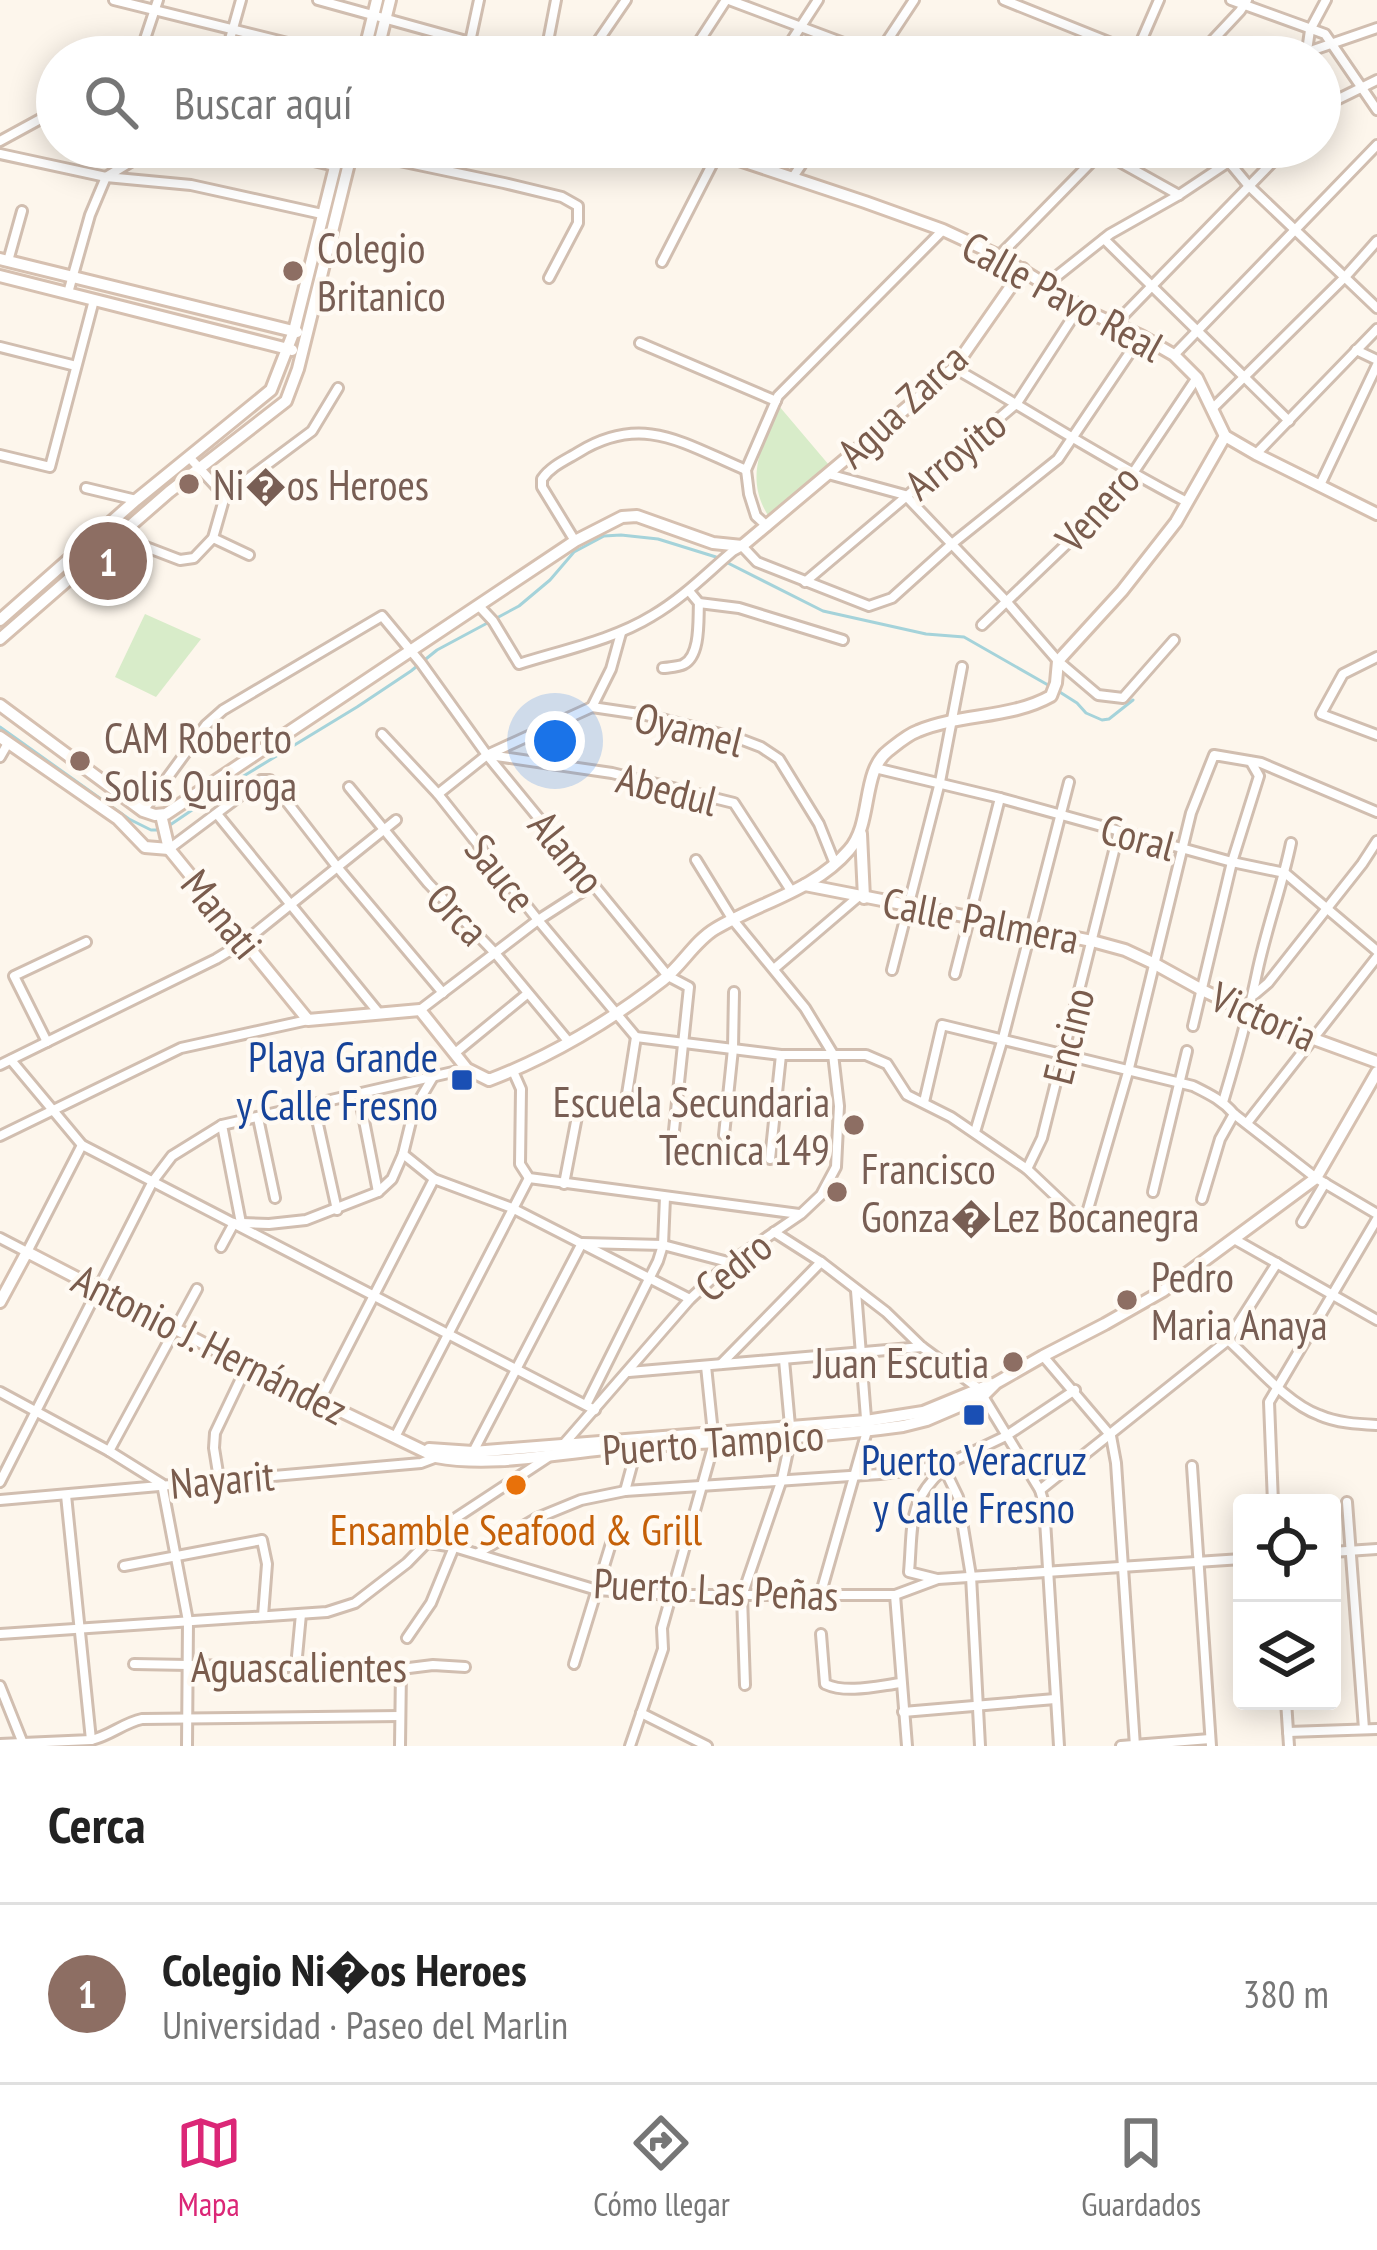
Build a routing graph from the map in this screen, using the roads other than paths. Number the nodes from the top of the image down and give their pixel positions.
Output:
1 (113, 0) edge
2 (241, 0) edge
3 (318, 0) edge
4 (376, 0) edge
5 (390, 0) edge
6 (479, 0) edge
7 (556, 0) edge
8 (626, 0) edge
9 (727, 0) edge
10 (818, 0) edge
11 (914, 0) edge
12 (1004, 0) edge
13 (1159, 0) edge
14 (1231, 0) edge
15 (1326, 0) edge
16 (1246, 3) edge
17 (157, 5) edge
18 (380, 15) junction
19 (801, 28) junction
20 (1377, 28) edge
21 (234, 29) junction
22 (1310, 30) junction
23 (143, 36) edge
24 (232, 36) edge
25 (262, 36) edge
26 (372, 36) edge
27 (378, 36) edge
28 (450, 36) edge
29 (471, 36) edge
30 (549, 36) edge
31 (601, 36) edge
32 (702, 36) edge
33 (795, 36) edge
34 (823, 36) edge
35 (891, 36) edge
36 (1094, 36) edge
37 (1147, 36) edge
38 (1216, 36) edge
39 (1309, 36) edge
40 (1327, 36) edge
41 (1341, 41) edge
42 (1341, 56) edge
43 (1377, 80) edge
44 (1360, 86) junction
45 (1341, 96) edge
46 (1377, 110) edge
47 (36, 121) edge
48 (0, 141) edge
49 (1377, 145) edge
50 (0, 154) edge
51 (36, 162) edge
52 (62, 168) edge
53 (122, 168) edge
54 (334, 168) edge
55 (344, 168) edge
56 (438, 168) edge
57 (711, 168) edge
58 (766, 168) edge
59 (799, 168) edge
60 (1082, 168) edge
61 (1133, 168) edge
62 (1220, 168) edge
63 (1234, 168) edge
64 (1265, 168) edge
65 (106, 178) junction
66 (792, 178) junction
67 (1248, 185) junction
68 (1180, 195) junction
69 (22, 211) dead end
70 (322, 214) junction
71 (1297, 229) junction
72 (943, 230) junction
73 (1104, 239) junction
74 (1377, 241) edge
75 (999, 256) junction
76 (4, 260) edge
77 (662, 262) dead end
78 (1023, 269) junction
79 (0, 276) edge
80 (73, 277) junction
81 (1345, 277) junction
82 (549, 278) dead end
83 (1047, 284) junction
84 (1150, 286) junction
85 (68, 293) junction
86 (94, 300) junction
87 (1080, 306) junction
88 (1377, 308) edge
89 (1115, 324) junction
90 (1196, 329) junction
91 (1377, 329) edge
92 (300, 333) junction
93 (1142, 336) junction
94 (640, 343) dead end
95 (0, 347) edge
96 (1356, 350) junction
97 (295, 351) junction
98 (1174, 355) junction
99 (1377, 363) edge
100 (76, 366) junction
101 (954, 368) junction
102 (1245, 377) junction
103 (1197, 378) junction
104 (338, 388) dead end
105 (776, 401) junction
106 (1017, 403) junction
107 (1213, 408) junction
108 (1289, 421) junction
109 (1225, 436) junction
110 (1076, 437) junction
111 (1256, 454) junction
112 (0, 455) edge
113 (189, 457) junction
114 (199, 468) junction
115 (746, 470) junction
116 (1131, 473) junction
117 (828, 474) junction
118 (1320, 485) junction
119 (86, 488) dead end
120 (905, 495) junction
121 (225, 496) junction
122 (136, 500) junction
123 (1188, 503) junction
124 (1377, 514) edge
125 (767, 526) junction
126 (212, 538) junction
127 (575, 541) junction
128 (953, 543) junction
129 (146, 547) dead end
130 (738, 549) junction
131 (249, 555) dead end
132 (68, 560) junction
133 (79, 571) junction
134 (805, 581) junction
135 (689, 591) junction
136 (1006, 601) junction
137 (699, 603) junction
138 (479, 606) junction
139 (0, 620) edge
140 (982, 625) dead end
141 (622, 631) junction
142 (0, 639) edge
143 (843, 640) dead end
144 (1174, 640) dead end
145 (410, 650) junction
146 (1377, 657) edge
147 (1058, 662) junction
148 (962, 667) dead end
149 (663, 668) dead end
150 (0, 705) edge
151 (592, 707) junction
152 (950, 721) junction
153 (382, 734) dead end
154 (1377, 735) edge
155 (4, 740) edge
156 (487, 755) junction
157 (0, 757) edge
158 (1250, 761) junction
159 (875, 768) junction
160 (940, 782) junction
161 (1069, 782) dead end
162 (349, 787) dead end
163 (438, 794) junction
164 (1000, 797) junction
165 (143, 811) junction
166 (1377, 812) edge
167 (217, 814) junction
168 (161, 815) junction
169 (1060, 816) junction
170 (396, 820) dead end
171 (1119, 831) junction
172 (384, 832) junction
173 (861, 834) junction
174 (1377, 841) edge
175 (1291, 843) dead end
176 (1182, 848) junction
177 (169, 849) junction
178 (696, 860) dead end
179 (1232, 862) junction
180 (835, 864) junction
181 (338, 868) junction
182 (1285, 873) junction
183 (593, 884) junction
184 (805, 885) junction
185 (792, 892) junction
186 (861, 897) junction
187 (292, 905) junction
188 (907, 906) junction
189 (1327, 906) junction
190 (968, 918) junction
191 (538, 920) junction
192 (733, 920) junction
193 (1029, 930) junction
194 (1092, 941) junction
195 (86, 942) dead end
196 (244, 942) junction
197 (495, 953) junction
198 (1377, 954) edge
199 (1155, 964) junction
200 (775, 968) junction
201 (892, 970) dead end
202 (955, 974) dead end
203 (668, 976) junction
204 (1202, 990) junction
205 (734, 992) dead end
206 (442, 993) junction
207 (527, 994) junction
208 (1254, 995) junction
209 (420, 1010) junction
210 (378, 1012) junction
211 (618, 1013) junction
212 (1250, 1013) junction
213 (308, 1020) junction
214 (1193, 1026) dead end
215 (636, 1037) junction
216 (1003, 1038) junction
217 (1312, 1039) junction
218 (568, 1041) junction
219 (47, 1042) junction
220 (685, 1044) junction
221 (733, 1049) junction
222 (1187, 1051) dead end
223 (455, 1053) junction
224 (781, 1054) junction
225 (833, 1054) junction
226 (1063, 1055) junction
227 (11, 1060) junction
228 (1377, 1062) edge
229 (0, 1065) edge
230 (467, 1069) junction
231 (513, 1071) junction
232 (1128, 1072) junction
233 (1377, 1072) edge
234 (434, 1077) junction
235 (1179, 1083) junction
236 (627, 1094) dead end
237 (359, 1095) junction
238 (925, 1102) junction
239 (1223, 1102) junction
240 (1360, 1103) junction
241 (314, 1106) junction
242 (579, 1106) dead end
243 (53, 1111) junction
244 (1377, 1111) edge
245 (1234, 1114) junction
246 (258, 1118) junction
247 (1247, 1123) junction
248 (222, 1125) junction
249 (975, 1132) junction
250 (724, 1135) dead end
251 (0, 1136) edge
252 (673, 1140) dead end
253 (82, 1145) junction
254 (403, 1154) junction
255 (770, 1159) dead end
256 (1027, 1169) junction
257 (529, 1178) junction
258 (434, 1179) junction
259 (153, 1181) junction
260 (1320, 1181) junction
261 (564, 1184) junction
262 (378, 1192) junction
263 (1153, 1192) dead end
264 (665, 1197) junction
265 (275, 1198) dead end
266 (1202, 1198) dead end
267 (512, 1208) junction
268 (337, 1210) junction
269 (801, 1214) junction
270 (1377, 1217) edge
271 (1302, 1222) dead end
272 (238, 1223) junction
273 (774, 1232) junction
274 (0, 1238) edge
275 (1233, 1239) junction
276 (582, 1243) junction
277 (662, 1245) junction
278 (221, 1247) dead end
279 (27, 1252) junction
280 (729, 1262) junction
281 (821, 1262) junction
282 (1277, 1263) junction
283 (650, 1278) junction
284 (100, 1289) junction
285 (197, 1289) dead end
286 (856, 1289) junction
287 (1334, 1294) junction
288 (374, 1297) junction
289 (691, 1299) junction
290 (0, 1302) edge
291 (1377, 1320) edge
292 (175, 1328) junction
293 (446, 1334) junction
294 (1228, 1340) junction
295 (922, 1347) junction
296 (861, 1354) junction
297 (1042, 1356) junction
298 (784, 1360) junction
299 (720, 1365) junction
300 (247, 1366) junction
301 (706, 1366) junction
302 (516, 1370) junction
303 (627, 1372) junction
304 (1277, 1385) junction
305 (1075, 1390) junction
306 (0, 1392) edge
307 (980, 1392) junction
308 (319, 1402) junction
309 (590, 1408) junction
310 (36, 1411) junction
311 (1377, 1425) edge
312 (866, 1426) junction
313 (791, 1432) junction
314 (1006, 1436) junction
315 (1111, 1436) junction
316 (395, 1437) junction
317 (713, 1438) junction
318 (638, 1447) junction
319 (560, 1449) junction
320 (109, 1450) junction
321 (473, 1452) junction
322 (438, 1454) junction
323 (1192, 1466) dead end
324 (943, 1467) junction
325 (854, 1475) junction
326 (219, 1479) junction
327 (782, 1479) junction
328 (0, 1482) edge
329 (162, 1484) junction
330 (703, 1484) junction
331 (1040, 1490) junction
332 (625, 1491) junction
333 (1272, 1494) edge
334 (66, 1495) junction
335 (0, 1500) edge
336 (1347, 1502) dead end
337 (614, 1537) dead end
338 (428, 1543) junction
339 (454, 1547) junction
340 (1377, 1549) edge
341 (1352, 1551) junction
342 (1341, 1552) edge
343 (476, 1554) junction
344 (176, 1557) junction
345 (1233, 1560) edge
346 (1199, 1562) junction
347 (124, 1566) dead end
348 (1121, 1566) junction
349 (1049, 1571) junction
350 (971, 1576) junction
351 (938, 1579) junction
352 (597, 1590) junction
353 (896, 1594) junction
354 (673, 1595) junction
355 (742, 1596) junction
356 (820, 1596) junction
357 (301, 1613) junction
358 (263, 1616) junction
359 (188, 1621) junction
360 (79, 1627) junction
361 (0, 1634) edge
362 (821, 1634) dead end
363 (407, 1638) dead end
364 (134, 1664) dead end
365 (574, 1664) dead end
366 (189, 1666) junction
367 (296, 1667) junction
368 (465, 1667) dead end
369 (401, 1669) junction
370 (901, 1683) junction
371 (745, 1684) dead end
372 (0, 1686) edge
373 (1055, 1700) junction
374 (977, 1706) junction
375 (1287, 1710) edge
376 (903, 1712) junction
377 (641, 1713) junction
378 (187, 1716) junction
379 (400, 1716) junction
380 (1364, 1729) junction
381 (1377, 1729) edge
382 (1288, 1732) junction
383 (92, 1740) junction
384 (1210, 1743) edge
385 (0, 1744) edge
386 (24, 1744) edge
387 (187, 1746) edge
388 (400, 1746) edge
389 (629, 1746) edge
390 (707, 1746) edge
391 (907, 1746) edge
392 (980, 1746) edge
393 (1059, 1746) edge
394 (1121, 1746) edge
395 (1135, 1746) edge
396 (1288, 1746) edge

1 - 17 street
2 - 21 street
3 - 18 street
4 - 18 street
5 - 18 street
6 - 29 street
7 - 30 street
8 - 31 street
9 - 19 street
9 - 32 street
10 - 19 street
11 - 35 street
12 - 36 street
13 - 37 street
14 - 16 street
15 - 22 street
16 - 22 street
16 - 38 street
17 - 21 street
17 - 23 street
18 - 26 street
18 - 27 street
18 - 28 street
19 - 33 street
19 - 34 street
20 - 41 street
21 - 24 street
21 - 25 street
22 - 39 street
22 - 40 street
42 - 44 street
43 - 44 street
44 - 45 street
44 - 46 street
47 - 48 street
49 - 71 street
50 - 51 street
52 - 65 street
53 - 65 street
54 - 70 street
55 - 92 street
56 - 82 street
57 - 77 street
58 - 66 street, Calle Pavo Real
59 - 66 street
60 - 75 street
61 - 68 street
62 - 68 street
63 - 67 street
64 - 67 street
65 - 70 street
65 - 80 street
66 - 72 street, Calle Pavo Real
67 - 71 street
67 - 84 street
68 - 73 street
69 - 76 street
70 - 92 street
71 - 81 street
71 - 90 street
72 - 75 street, Calle Pavo Real
72 - 105 street
73 - 83 street
73 - 84 street
74 - 81 street
75 - 78 street, Calle Pavo Real
76 - 80 street
78 - 83 street, Calle Pavo Real
78 - 101 street, Agua Zarca
79 - 85 street
80 - 85 street
80 - 92 street
81 - 88 street
81 - 102 street
83 - 87 street, Calle Pavo Real
84 - 89 street
84 - 90 street
85 - 86 street
86 - 97 street
86 - 100 street
87 - 89 street, Calle Pavo Real
87 - 106 street, Arroyito
89 - 93 street, Calle Pavo Real
90 - 98 street
90 - 102 street
91 - 96 street
92 - 97 street
93 - 98 street, Calle Pavo Real
93 - 110 street
94 - 105 street
95 - 100 street
96 - 99 street
96 - 108 street
97 - 113 street
97 - 114 street
98 - 103 street, Calle Pavo Real
99 - 118 street
100 - 112 street
101 - 106 street
101 - 117 street, Agua Zarca
102 - 107 street
102 - 108 street
103 - 107 street, Calle Pavo Real
103 - 116 street, Venero
104 - 121 street
105 - 115 street
106 - 110 street
106 - 120 street, Arroyito
107 - 109 street, Calle Pavo Real
108 - 111 street
109 - 111 street
109 - 123 street
110 - 116 street
110 - 128 street
111 - 118 street
113 - 114 street
113 - 122 street
114 - 121 street
114 - 133 street
115 - 125 street
115 - 127 street
116 - 123 street
116 - 136 street, Venero
117 - 120 street
117 - 125 street, Agua Zarca
118 - 124 street
119 - 122 street
120 - 128 street
120 - 134 street, Arroyito
121 - 126 street
122 - 132 street
123 - 147 street
125 - 130 street, Agua Zarca
126 - 129 street
126 - 131 street
127 - 130 street
127 - 138 street
128 - 134 street
128 - 136 street
130 - 134 street
130 - 135 street
132 - 133 street
132 - 139 street
133 - 142 street
135 - 137 street
135 - 141 street
136 - 140 street, Venero
136 - 147 street
137 - 143 street
137 - 149 street
138 - 141 street
138 - 145 street
141 - 151 street
144 - 147 street
145 - 156 street, Alamo
145 - 165 street
145 - 168 street
146 - 154 street
147 - 152 street
148 - 152 street
150 - 165 street
151 - 156 street, Oyamel
151 - 180 street, Oyamel
152 - 159 street
152 - 160 street
153 - 163 street, Sauce
155 - 157 street
155 - 177 street, Manati
156 - 163 street
156 - 183 street, Alamo
156 - 185 street, Abedul
158 - 166 street
158 - 176 street
158 - 179 street
159 - 160 street, Coral
159 - 173 street
160 - 164 street, Coral
160 - 188 street
161 - 169 street
162 - 172 street, Orca
163 - 191 street, Sauce
164 - 169 street, Coral
164 - 190 street
165 - 168 street
167 - 177 street
167 - 181 street
167 - 187 street
168 - 177 street
169 - 171 street, Coral
169 - 193 street
170 - 172 street
171 - 176 street, Coral
171 - 194 street, Encino
172 - 181 street
172 - 197 street, Orca
173 - 180 street
173 - 186 street
174 - 189 street
175 - 182 street
176 - 179 street, Coral
176 - 199 street
177 - 196 street, Manati
178 - 192 street, Cedro
179 - 182 street, Coral
179 - 204 street
180 - 184 street
181 - 187 street
181 - 206 street
182 - 189 street, Coral
182 - 208 street
183 - 191 street
183 - 203 street, Alamo
184 - 185 street
184 - 186 street, Calle Palmera
185 - 192 street
186 - 188 street, Calle Palmera
186 - 200 street
187 - 196 street
187 - 210 street
188 - 190 street, Calle Palmera
188 - 201 street
189 - 198 street, Coral
189 - 208 street
190 - 193 street, Calle Palmera
190 - 202 street
191 - 197 street
191 - 211 street, Sauce
192 - 200 street, Cedro
192 - 203 street
193 - 194 street, Calle Palmera
193 - 216 street
194 - 199 street, Calle Palmera
194 - 226 street, Encino
195 - 219 street
196 - 213 street, Manati
196 - 219 street
197 - 206 street
197 - 207 street, Orca
198 - 217 street
199 - 204 street, Victoria
199 - 232 street
200 - 225 street, Cedro
203 - 211 street
203 - 220 street, Alamo
204 - 212 street, Victoria
204 - 214 street
205 - 221 street
206 - 209 street
207 - 218 street, Orca
207 - 223 street
208 - 212 street
209 - 210 street
209 - 223 street
210 - 213 street
211 - 215 street, Sauce
211 - 218 street
212 - 217 street, Victoria
212 - 239 street
213 - 243 street
215 - 220 street
215 - 236 street
216 - 226 street
216 - 238 street
216 - 249 street
217 - 228 street, Victoria
217 - 247 street
218 - 231 street
219 - 227 street
220 - 221 street
220 - 252 street
221 - 224 street
221 - 250 street
222 - 235 street
223 - 230 street
224 - 225 street
224 - 255 street
225 - 238 street
225 - 269 street, Cedro
226 - 232 street
226 - 256 street, Encino
227 - 229 street
227 - 243 street
230 - 231 street
230 - 234 street
231 - 257 street
232 - 235 street
232 - 256 street
233 - 240 street
234 - 237 street
234 - 254 street
235 - 239 street
235 - 263 street
237 - 241 street
237 - 262 street
238 - 249 street
239 - 245 street
240 - 244 street
240 - 260 street
241 - 246 street
241 - 268 street
242 - 261 street
243 - 251 street
243 - 253 street
245 - 247 street
245 - 266 street
246 - 248 street
246 - 265 street
247 - 260 street
248 - 259 street
248 - 272 street
249 - 256 street
253 - 259 street
253 - 279 street
254 - 258 street
254 - 262 street
257 - 261 street
257 - 267 street
258 - 267 street
258 - 288 street
259 - 272 street
259 - 284 street
260 - 270 street
260 - 271 street
260 - 275 street
261 - 264 street
262 - 268 street
264 - 269 street
264 - 277 street
267 - 276 street
267 - 293 street
268 - 272 street
269 - 273 street, Cedro
270 - 287 street
272 - 278 street
272 - 288 street
273 - 280 street, Cedro
273 - 281 street
274 - 279 street, Antonio J. Hernández
275 - 282 street
275 - 297 street
276 - 277 street
276 - 283 street
276 - 302 street
277 - 280 street
277 - 283 street
279 - 284 street, Antonio J. Hernández
279 - 290 street
280 - 289 street, Cedro
281 - 286 street
281 - 299 street
282 - 287 street
282 - 294 street
283 - 289 street
283 - 309 street
284 - 292 street, Antonio J. Hernández
284 - 310 street
285 - 292 street
286 - 295 street
286 - 296 street
287 - 291 street
287 - 304 street
288 - 293 street
288 - 308 street
289 - 303 street, Cedro
292 - 300 street, Antonio J. Hernández
292 - 320 street
293 - 302 street
293 - 316 street
294 - 304 street
294 - 315 street
295 - 296 street
295 - 307 street
296 - 298 street
296 - 312 street
297 - 305 street
297 - 307 street
298 - 299 street
298 - 313 street
299 - 301 street
300 - 308 street, Antonio J. Hernández
300 - 326 street
301 - 303 street
301 - 317 street
302 - 309 street
302 - 321 street
303 - 309 street, Cedro
304 - 311 street
304 - 333 street
305 - 314 street
305 - 315 street
306 - 310 street
307 - 312 street, Puerto Tampico
307 - 314 street
308 - 316 street, Antonio J. Hernández
309 - 319 street, Cedro
310 - 320 street
310 - 328 street
312 - 313 street, Puerto Tampico
312 - 325 street
313 - 317 street, Puerto Tampico
313 - 327 street
314 - 324 street
314 - 331 street
315 - 331 street
315 - 348 street
316 - 322 street, Antonio J. Hernández
317 - 318 street, Puerto Tampico
317 - 319 street, Puerto Tampico
317 - 330 street
318 - 319 street, Puerto Tampico
318 - 332 street
319 - 321 street, Puerto Tampico
319 - 322 street, Puerto Tampico
319 - 338 street, Cedro
320 - 329 street
321 - 322 street, Puerto Tampico
322 - 326 street, Nayarit
323 - 346 street
324 - 325 street
324 - 350 street
324 - 351 street
325 - 327 street
325 - 356 street
326 - 329 street, Nayarit
327 - 330 street
327 - 355 street
329 - 334 street, Nayarit
329 - 344 street
330 - 332 street
330 - 354 street
331 - 349 street
332 - 343 street
334 - 335 street, Nayarit
334 - 360 street
336 - 341 street
337 - 352 street
338 - 339 street, Puerto Las Peñas
338 - 357 street
339 - 343 street, Puerto Las Peñas
339 - 363 street
340 - 341 street
341 - 342 street
341 - 380 street
343 - 352 street, Puerto Las Peñas
344 - 347 street
344 - 358 street
344 - 359 street
345 - 346 street, Puerto Las Peñas
346 - 348 street, Puerto Las Peñas
346 - 384 street
348 - 349 street, Puerto Las Peñas
348 - 395 street
349 - 350 street, Puerto Las Peñas
349 - 373 street
350 - 351 street, Puerto Las Peñas
350 - 374 street
351 - 353 street, Puerto Las Peñas
352 - 354 street, Puerto Las Peñas
352 - 365 street
353 - 356 street, Puerto Las Peñas
353 - 370 street
354 - 355 street, Puerto Las Peñas
354 - 377 street
355 - 356 street, Puerto Las Peñas
355 - 371 street
357 - 358 street
357 - 367 street
358 - 359 street
359 - 360 street
359 - 366 street
360 - 361 street
360 - 383 street
362 - 370 street
364 - 366 street, Aguascalientes
366 - 367 street, Aguascalientes
366 - 378 street
367 - 369 street, Aguascalientes
368 - 369 street, Aguascalientes
369 - 379 street
370 - 376 street
372 - 386 street
373 - 374 street
373 - 393 street
374 - 376 street
374 - 392 street
375 - 382 street
376 - 391 street
377 - 389 street
377 - 390 street
378 - 379 street
378 - 383 street
378 - 387 street
379 - 388 street
380 - 381 street
380 - 382 street
382 - 396 street
383 - 386 street
384 - 395 street
385 - 386 street
394 - 395 street

